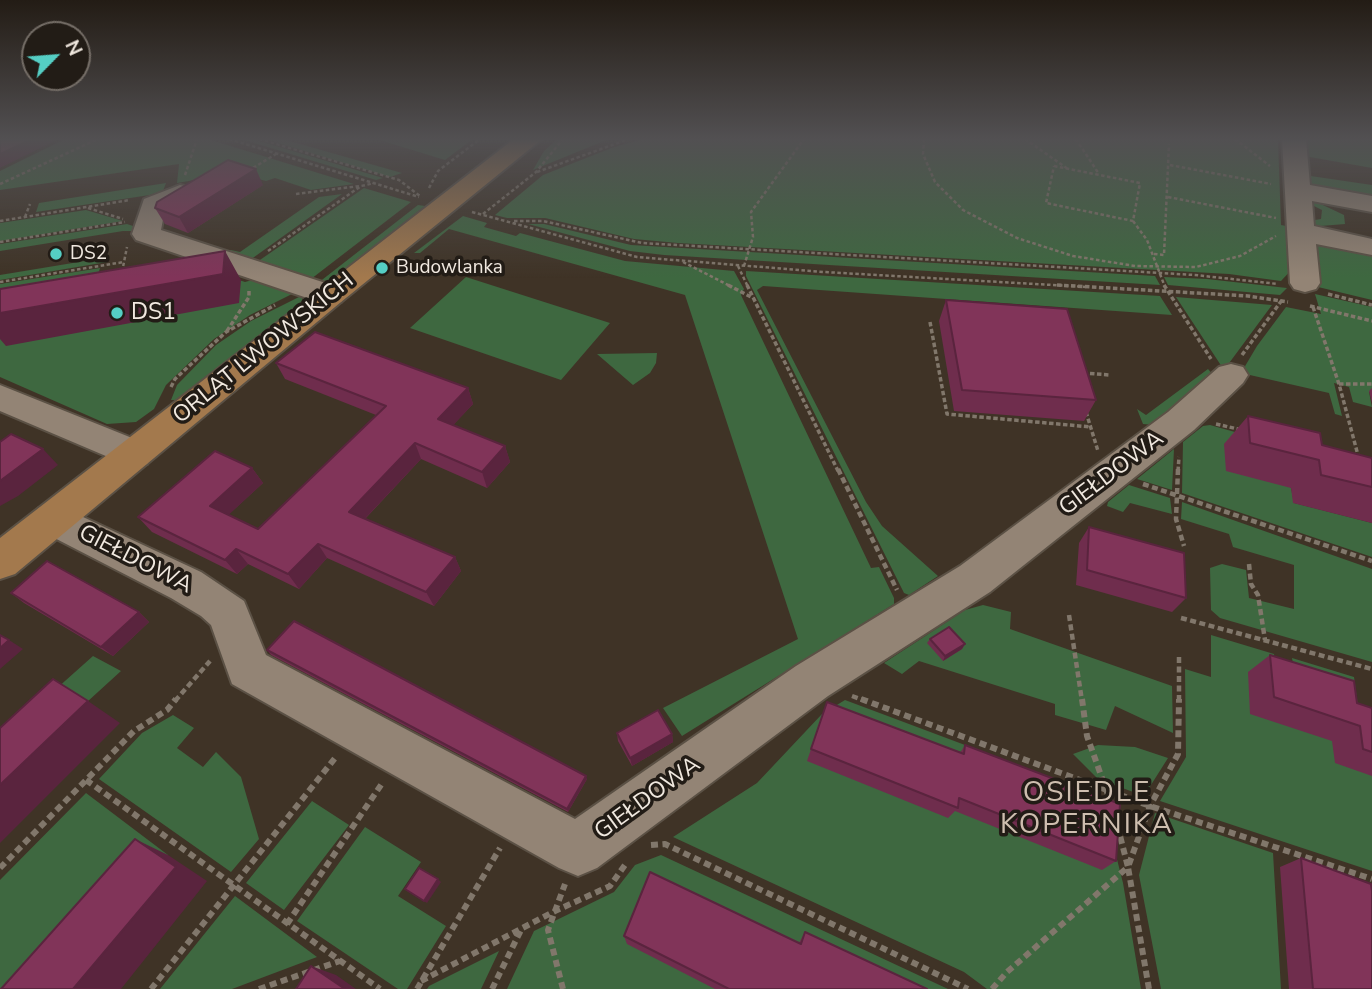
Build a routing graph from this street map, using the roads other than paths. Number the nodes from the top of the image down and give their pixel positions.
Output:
1 (471, 185) edge
2 (1285, 187) joint
3 (180, 193) edge
4 (1366, 225) edge
5 (1291, 227) junction
6 (330, 295) junction
7 (1305, 296) road end
8 (1228, 378) road end
9 (0, 397) edge
10 (134, 454) junction
11 (53, 519) junction
12 (0, 562) edge

1 - 6 main road, ORLĄT LWOWSKICH
2 - 4 street
2 - 5 street
3 - 6 street
4 - 5 street
5 - 7 street
6 - 10 main road, ORLĄT LWOWSKICH
8 - 11 street, GIEŁDOWA
9 - 10 street
10 - 11 main road, ORLĄT LWOWSKICH
11 - 12 main road, ORLĄT LWOWSKICH

